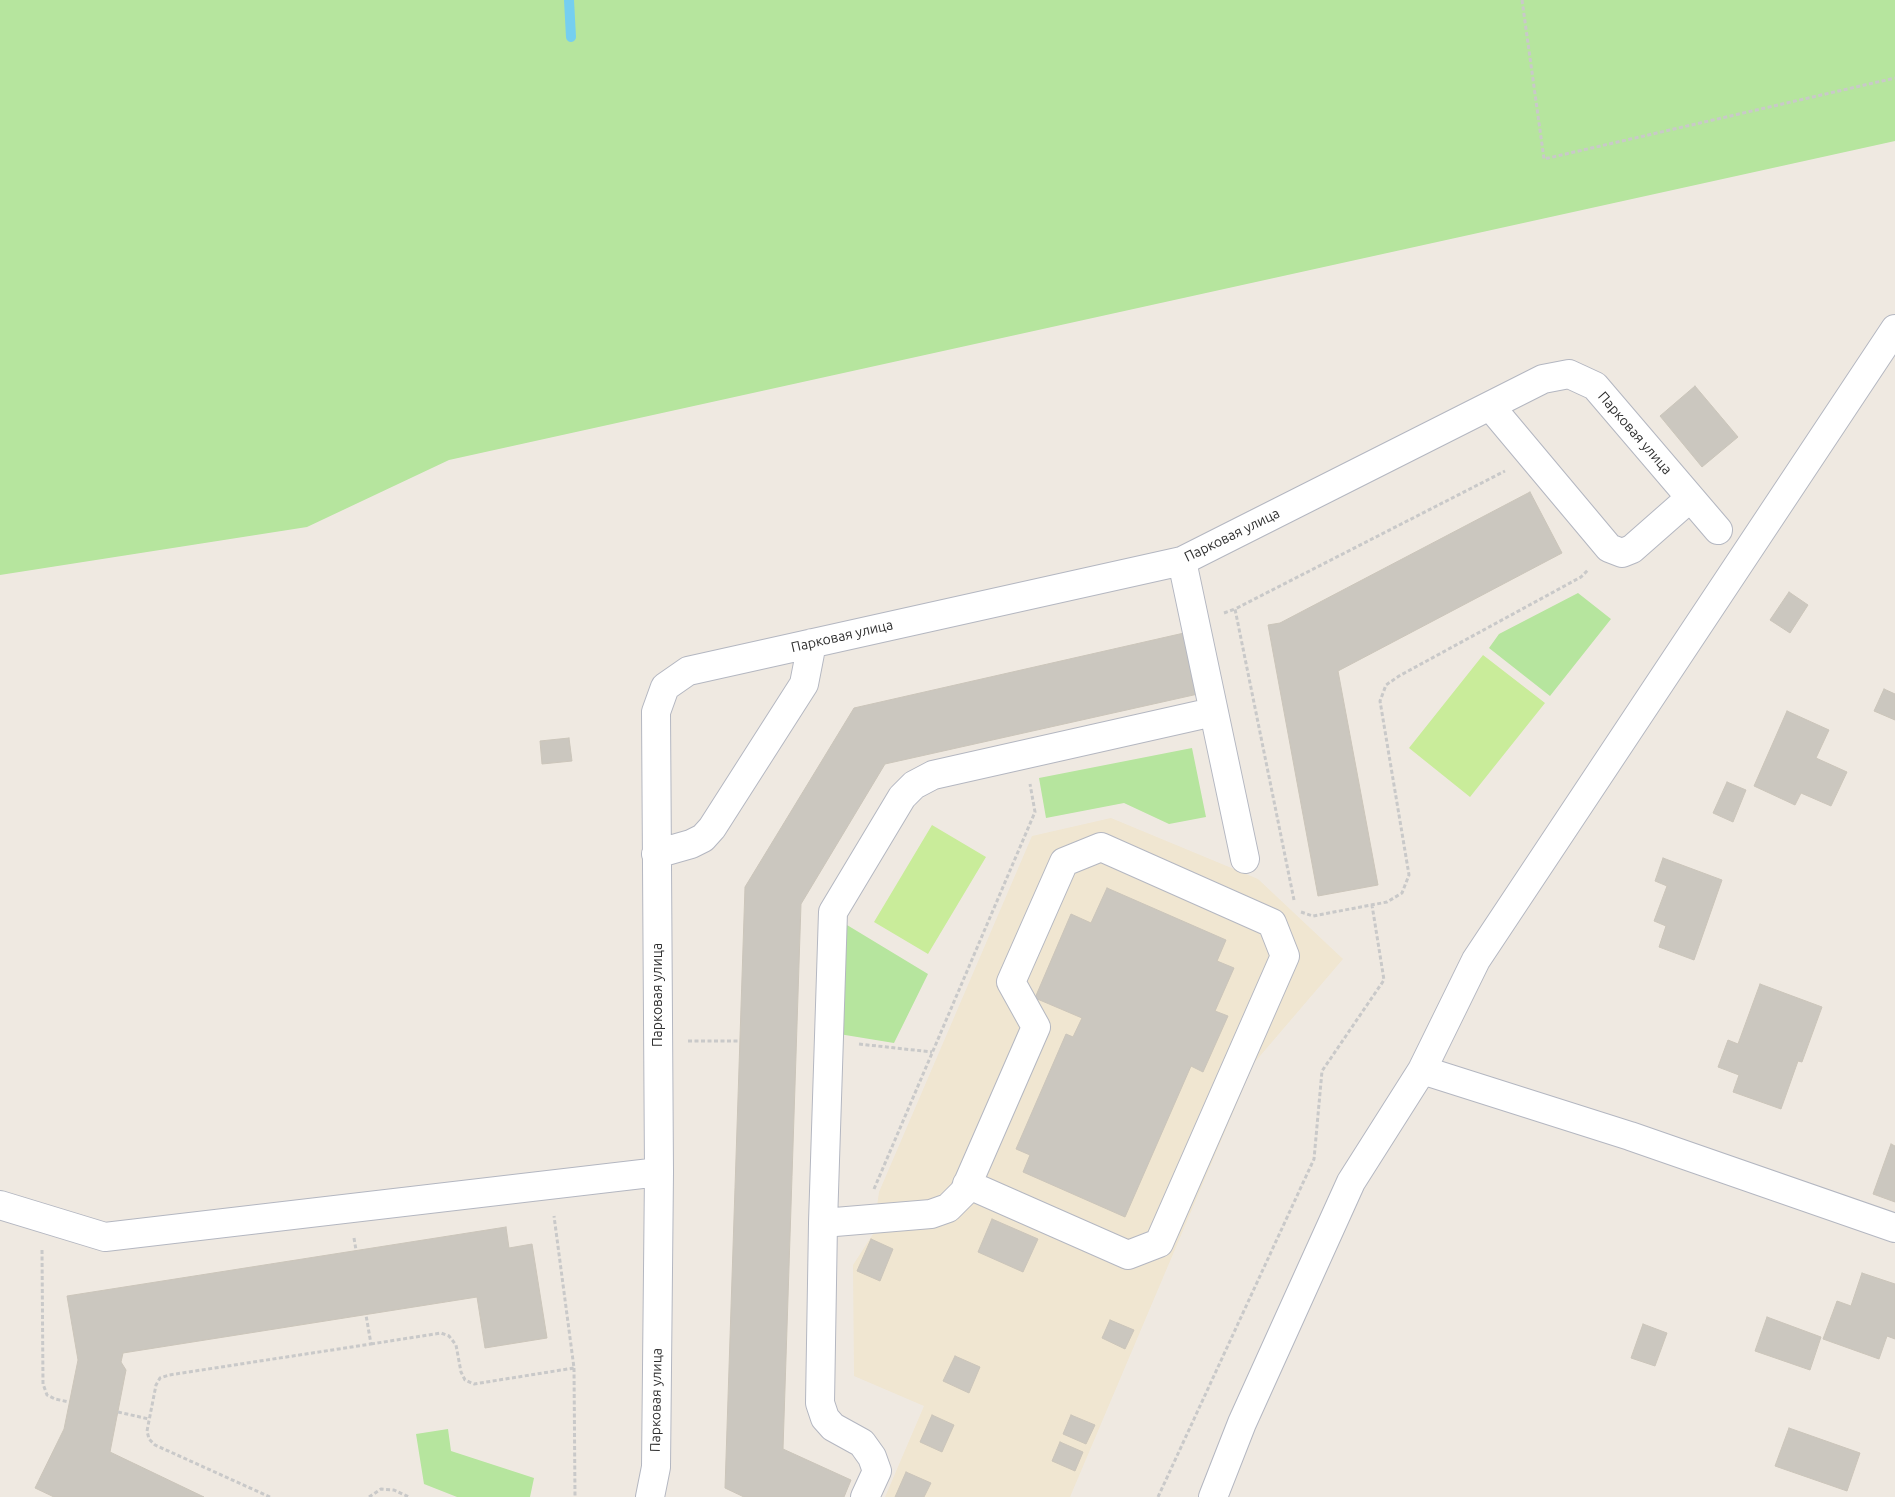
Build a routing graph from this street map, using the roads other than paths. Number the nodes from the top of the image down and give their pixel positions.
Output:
1 (1895, 329) edge
2 (1490, 406) junction
3 (1690, 498) junction
4 (1718, 530) dead end
5 (1182, 561) junction
6 (812, 643) junction
7 (1213, 712) junction
8 (656, 854) junction
9 (1245, 859) dead end
10 (1422, 1070) junction
11 (659, 1172) junction
12 (967, 1184) junction
13 (0, 1205) edge
14 (823, 1223) junction
15 (1895, 1228) edge
16 (650, 1497) edge
17 (865, 1497) edge
18 (1213, 1497) edge

1 - 10 street
2 - 3 street, Парковая улица
2 - 3 street
2 - 5 street, Парковая улица
3 - 4 street, Парковая улица
5 - 6 street, Парковая улица
5 - 7 street
6 - 8 street
6 - 8 street, Парковая улица
7 - 9 street
7 - 14 street
8 - 11 street, Парковая улица
10 - 15 street
10 - 18 street
11 - 13 street
11 - 16 street, Парковая улица
12 - 12 street
12 - 14 street
14 - 17 street

